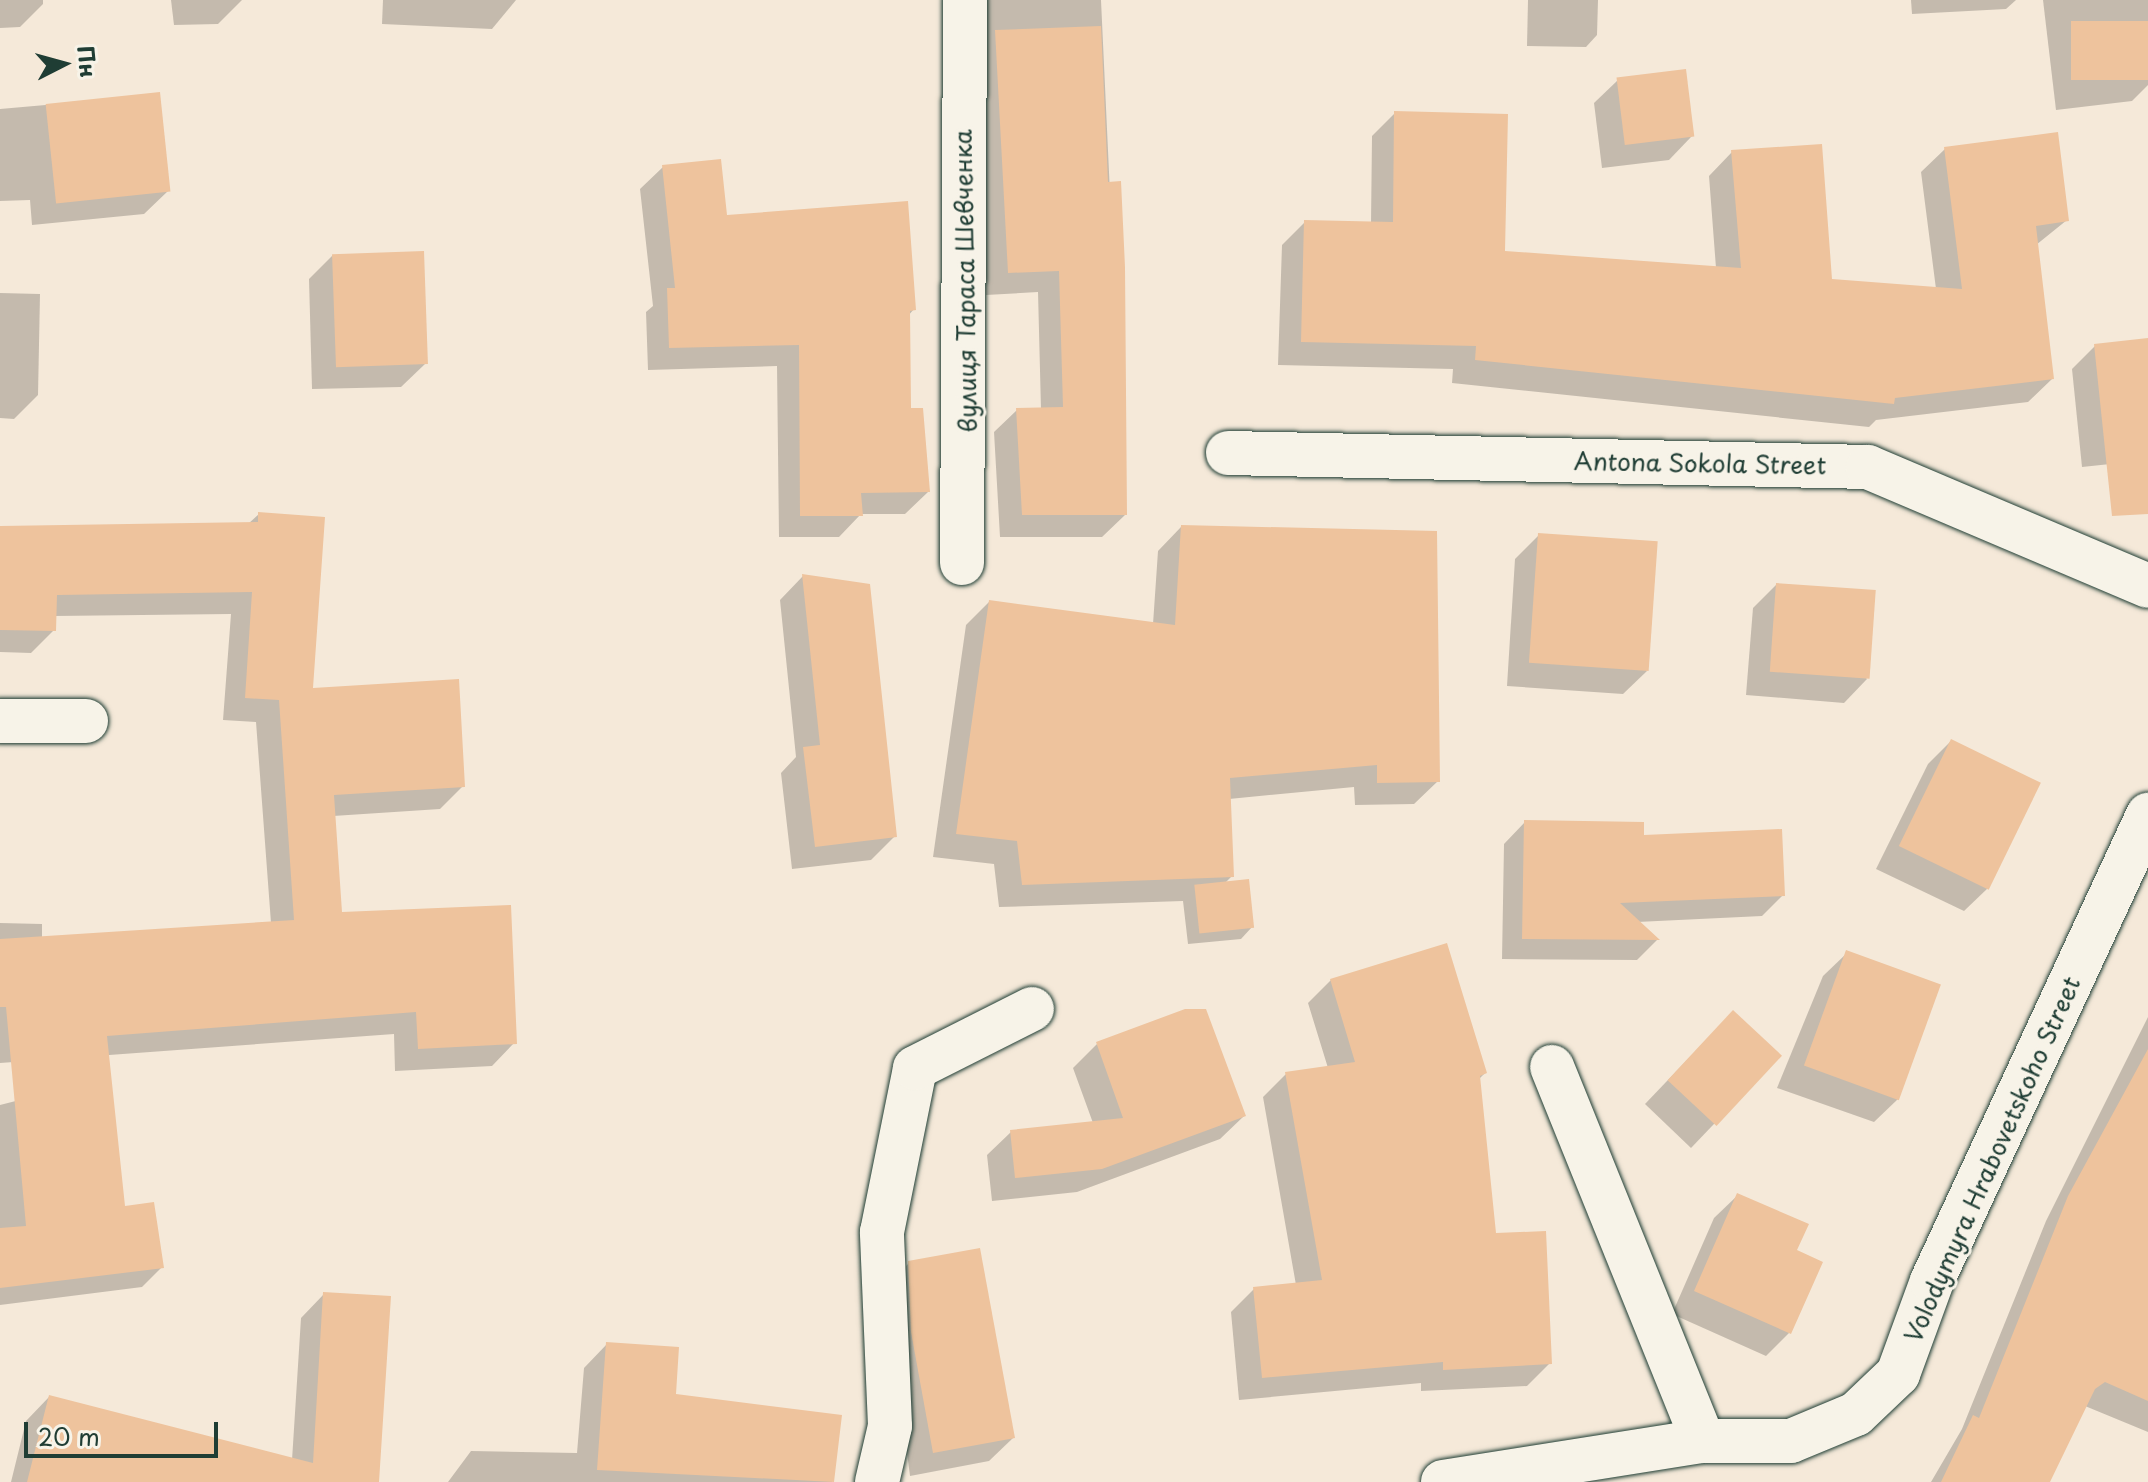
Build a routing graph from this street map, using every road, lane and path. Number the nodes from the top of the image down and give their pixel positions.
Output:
1 (965, 0) edge
2 (1228, 453) dead end
3 (962, 563) dead end
4 (2148, 586) edge
5 (0, 721) edge
6 (86, 721) dead end
7 (2148, 815) edge
8 (1032, 1009) dead end
9 (1552, 1067) dead end
10 (1703, 1441) junction
11 (877, 1482) edge
12 (1443, 1482) edge

1 - 3 street, вулиця Тараса Шевченка
2 - 4 street, Antona Sokola Street
5 - 6 street
7 - 10 street, Volodymyra Hrabovetskoho Street
8 - 11 street
9 - 10 street
10 - 12 street, Volodymyra Hrabovetskoho Street

